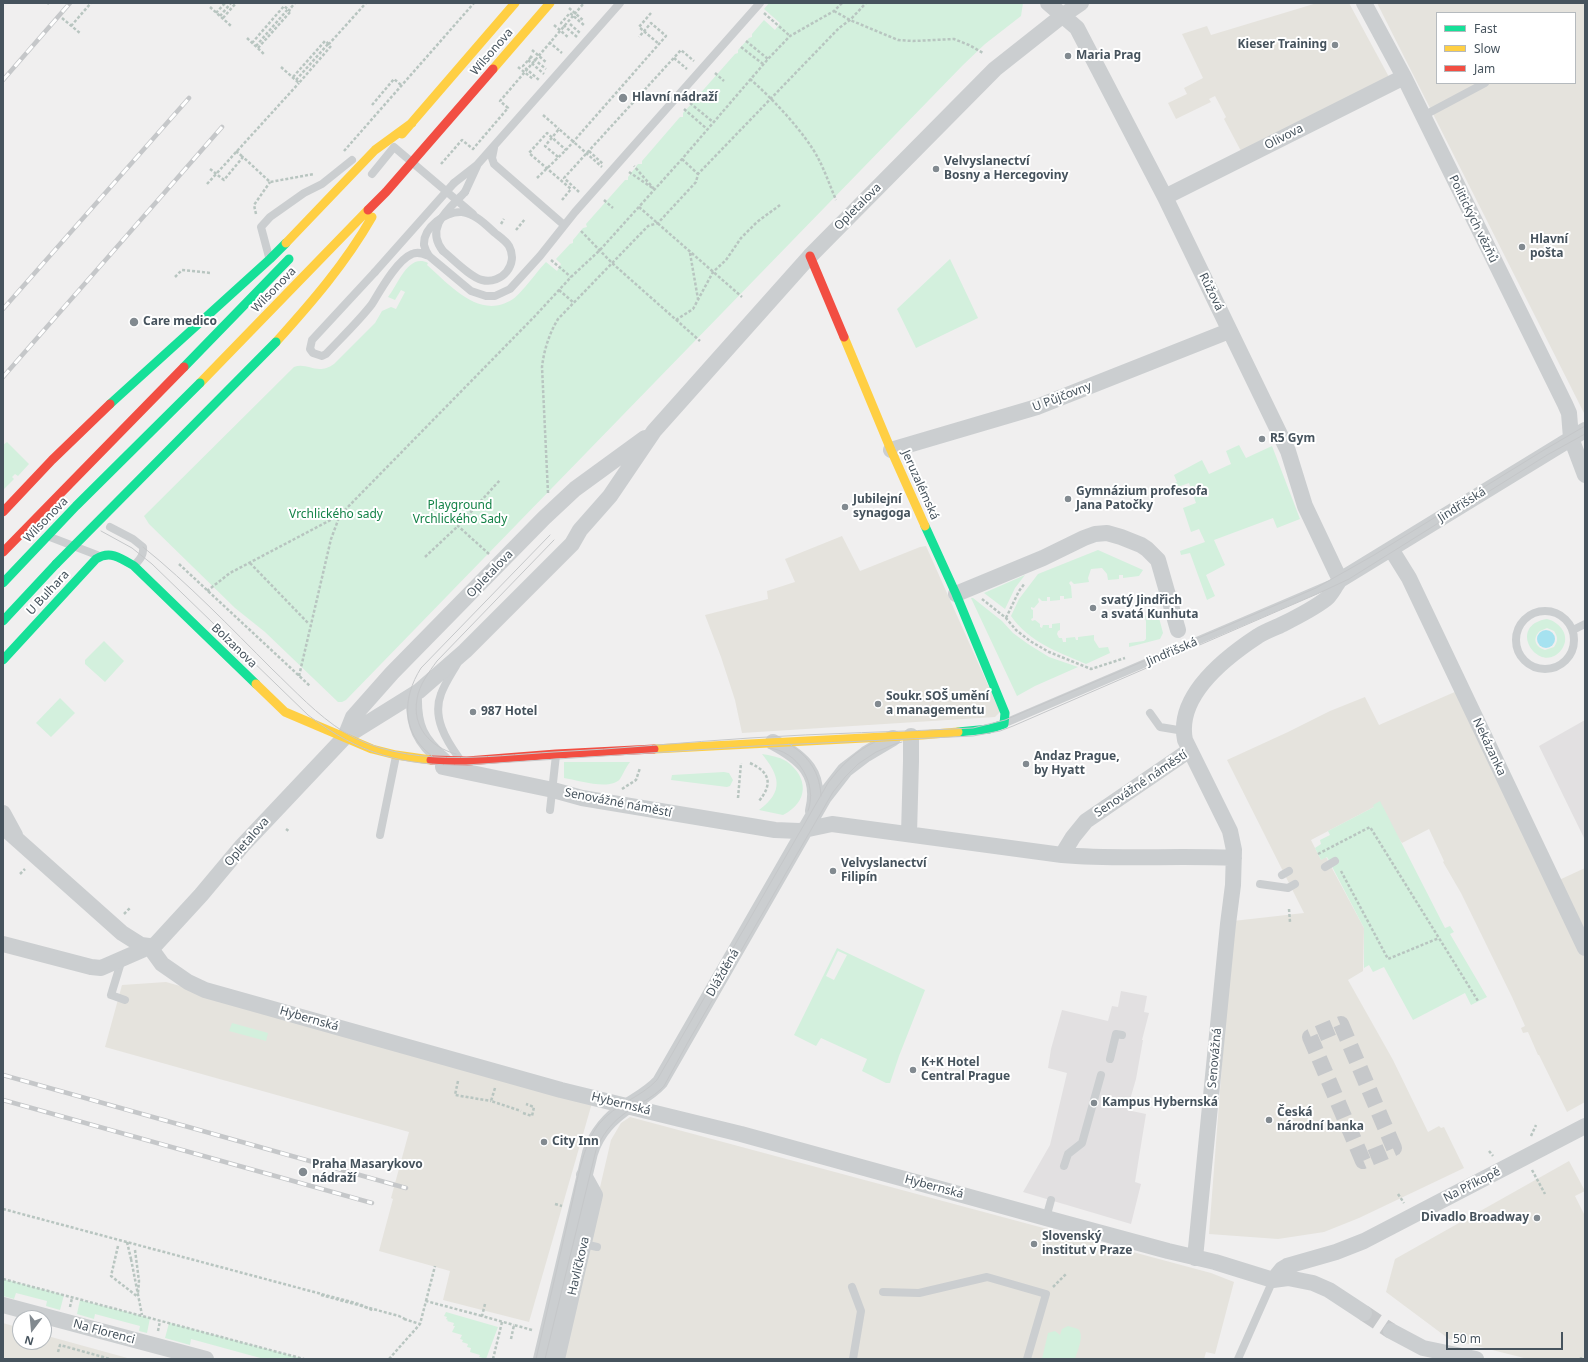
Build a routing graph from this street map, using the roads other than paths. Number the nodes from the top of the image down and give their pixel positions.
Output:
1 (515, 3) edge
2 (550, 3) edge
3 (620, 3) edge
4 (1048, 3) edge
5 (1081, 3) edge
6 (1364, 3) edge
7 (760, 7) edge
8 (1062, 16) junction
9 (1404, 77) junction
10 (1483, 84) edge
11 (1423, 116) junction
12 (412, 123) junction
13 (497, 142) junction
14 (375, 150) junction
15 (477, 165) junction
16 (369, 175) joint
17 (386, 192) junction
18 (1165, 197) junction
19 (477, 217) junction
20 (564, 225) junction
21 (298, 250) dead end
22 (429, 256) junction
23 (810, 256) junction
24 (270, 259) junction
25 (1229, 331) junction
26 (1585, 430) edge
27 (654, 431) junction
28 (1571, 438) junction
29 (891, 450) junction
30 (1585, 475) edge
31 (3, 512) edge
32 (110, 527) dead end
33 (38, 532) dead end
34 (26, 540) dead end
35 (1391, 549) junction
36 (4, 554) edge
37 (100, 556) junction
38 (134, 566) junction
39 (1340, 580) junction
40 (3, 583) edge
41 (956, 594) junction
42 (18, 605) junction
43 (3, 612) edge
44 (3, 621) edge
45 (1585, 624) edge
46 (1178, 630) dead end
47 (1573, 630) junction
48 (464, 651) junction
49 (3, 660) edge
50 (414, 695) junction
51 (1150, 713) dead end
52 (1004, 724) junction
53 (1184, 731) junction
54 (903, 736) junction
55 (344, 738) junction
56 (772, 742) junction
57 (1190, 750) junction
58 (556, 754) junction
59 (402, 756) junction
60 (444, 761) junction
61 (462, 761) junction
62 (552, 790) junction
63 (550, 810) dead end
64 (3, 813) edge
65 (3, 827) edge
66 (806, 829) junction
67 (909, 834) junction
68 (380, 835) dead end
69 (18, 840) junction
70 (1062, 855) junction
71 (1234, 858) junction
72 (1335, 861) road end
73 (1325, 867) dead end
74 (1260, 884) dead end
75 (1295, 884) dead end
76 (3, 944) edge
77 (149, 946) junction
78 (1585, 948) edge
79 (122, 959) junction
80 (125, 1000) dead end
81 (1122, 1035) dead end
82 (1110, 1059) dead end
83 (1101, 1075) dead end
84 (627, 1106) junction
85 (1585, 1126) edge
86 (1064, 1166) dead end
87 (584, 1175) junction
88 (1051, 1200) dead end
89 (1046, 1218) junction
90 (1195, 1258) junction
91 (1273, 1280) junction
92 (852, 1287) dead end
93 (883, 1292) dead end
94 (3, 1305) edge
95 (1364, 1314) tunnel mouth
96 (1391, 1331) tunnel mouth
97 (1422, 1354) edge
98 (206, 1359) edge
99 (541, 1359) edge
100 (557, 1359) edge
101 (853, 1359) edge
102 (1027, 1359) edge
103 (1238, 1359) edge
104 (1476, 1359) edge

1 - 12 main road, Wilsonova
2 - 17 main road, Wilsonova
3 - 13 lane
4 - 8 street, Růžová
5 - 8 street, Opletalova
6 - 9 street, Politických vězňů
7 - 20 lane
8 - 18 street, Růžová
8 - 23 street, Opletalova
9 - 11 street, Politických vězňů
9 - 18 street, Olivova
10 - 11 lane
11 - 28 street, Politických vězňů
12 - 14 main road
12 - 16 main road, Wilsonova
13 - 15 lane
13 - 20 lane
14 - 24 main road
14 - 24 lane
15 - 19 lane, bridge
15 - 22 lane, bridge
16 - 19 lane
17 - 40 main road, Wilsonova, bridge
17 - 42 main road, bridge
18 - 25 street, Růžová
19 - 22 lane
20 - 22 lane
21 - 36 main road, Wilsonova, bridge
23 - 27 street, Opletalova
23 - 29 main road, Jeruzalémská
24 - 31 main road
25 - 29 street, U Půjčovny
25 - 39 street, Růžová
26 - 28 street, Jindřišská
27 - 48 street, Opletalova
27 - 55 street, Opletalova
28 - 30 street, Politických vězňů
28 - 35 street, Jindřišská
29 - 41 main road, Jeruzalémská
32 - 38 lane
33 - 37 lane
34 - 36 lane
35 - 39 street, Jindřišská
35 - 78 street, Nekázanka
37 - 38 main road, Bolzanova
37 - 49 main road, U Bulhara
38 - 55 main road, Bolzanova
39 - 52 lane, Jindřišská
39 - 53 street, Jindřišská
41 - 46 street, Jindřišská
41 - 52 main road, Jeruzalémská
42 - 43 main road
42 - 44 main road
45 - 47 lane
47 - 47 lane
48 - 50 street, Opletalova
48 - 61 lane
50 - 55 street, Opletalova
50 - 60 street
51 - 53 lane
52 - 54 main road, Senovážné náměstí
53 - 57 street, Jindřišská
54 - 56 main road, Senovážné náměstí
54 - 66 street, Senovážné náměstí
54 - 67 street
55 - 59 main road, Senovážné náměstí
55 - 77 street, Opletalova
56 - 58 main road, Senovážné náměstí
56 - 66 street
57 - 70 street, Senovážné náměstí
57 - 71 street, Senovážné náměstí
58 - 61 main road, Senovážné náměstí
58 - 62 lane
59 - 60 main road, Senovážné náměstí
59 - 62 street, Senovážné náměstí
59 - 68 lane
60 - 61 main road, Senovážné náměstí
62 - 63 lane
62 - 66 street, Senovážné náměstí
64 - 69 street
65 - 69 street
66 - 67 street, Senovážné náměstí
66 - 84 street, Dlážděná
67 - 70 street, Senovážné náměstí
69 - 77 street
70 - 71 street, Senovážné náměstí
71 - 90 street, Senovážná
72 - 73 lane
74 - 75 lane
76 - 79 street, Opletalova
77 - 79 street, Opletalova
77 - 84 street, Hybernská
79 - 80 lane
81 - 82 lane
83 - 86 lane
84 - 87 street, Havlíčkova
84 - 89 street, Hybernská
85 - 91 street, Na Příkopě
87 - 99 street, Havlíčkova
87 - 100 street, Havlíčkova
88 - 89 lane
89 - 90 street, Hybernská
90 - 91 street, Hybernská
91 - 95 street
91 - 103 lane
92 - 101 lane
93 - 102 lane
94 - 98 street, Na Florenci
96 - 97 street
97 - 104 street

